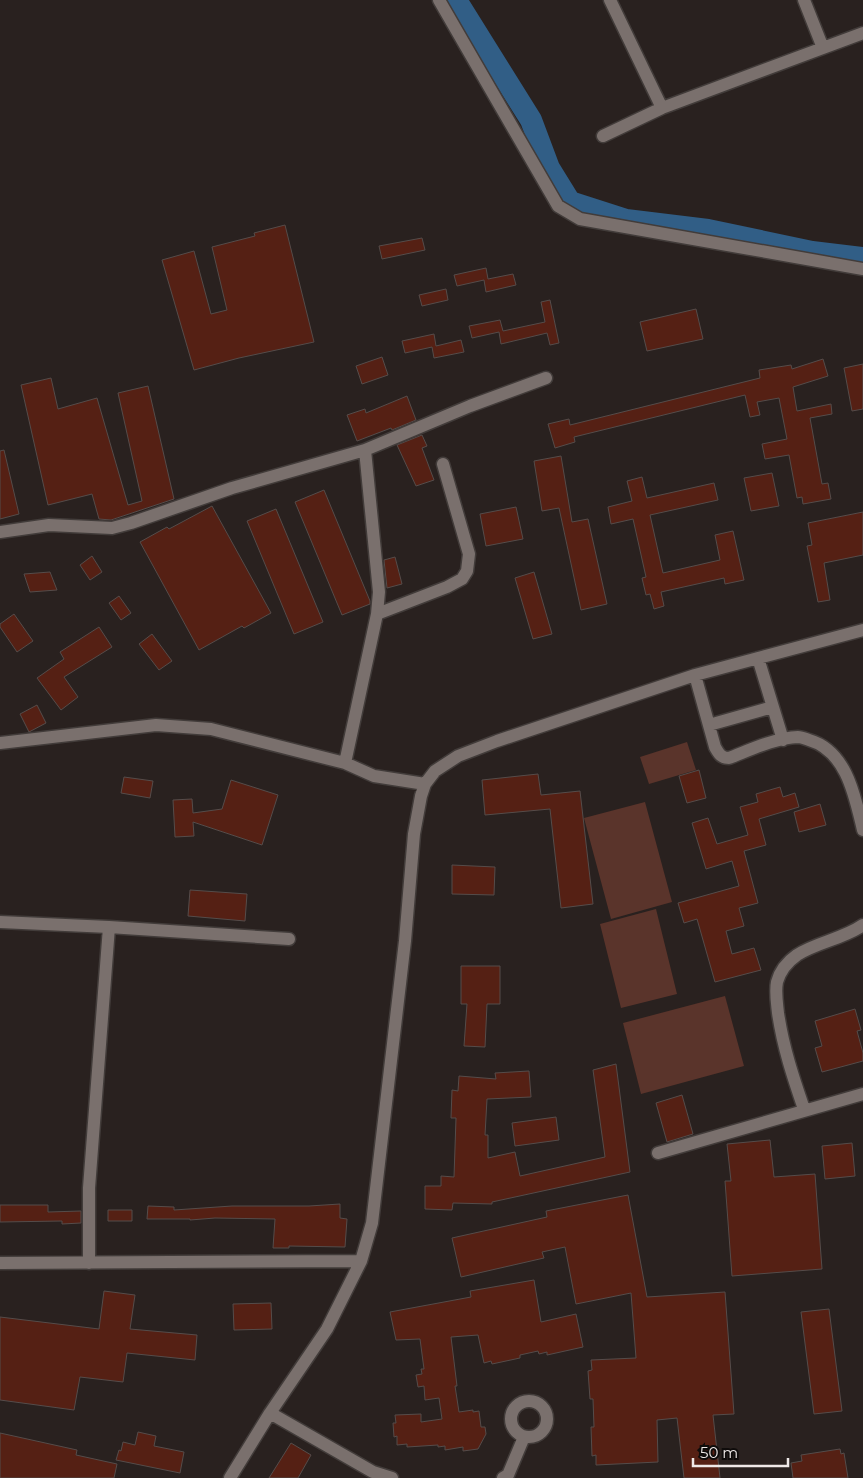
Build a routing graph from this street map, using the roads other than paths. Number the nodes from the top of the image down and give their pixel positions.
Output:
1 (439, 0) edge
2 (610, 0) edge
3 (804, 0) edge
4 (863, 33) edge
5 (823, 48) junction
6 (662, 108) junction
7 (603, 136) dead end
8 (863, 269) edge
9 (546, 378) dead end
10 (365, 450) junction
11 (443, 464) dead end
12 (0, 532) edge
13 (376, 614) junction
14 (863, 630) edge
15 (758, 658) junction
16 (696, 675) junction
17 (773, 706) junction
18 (709, 725) junction
19 (783, 740) junction
20 (0, 742) edge
21 (345, 763) junction
22 (425, 784) junction
23 (863, 830) edge
24 (0, 922) edge
25 (863, 925) edge
26 (109, 927) junction
27 (289, 939) dead end
28 (863, 1094) edge
29 (804, 1109) junction
30 (658, 1153) dead end
31 (361, 1261) junction
32 (0, 1263) edge
33 (89, 1263) junction
34 (270, 1413) junction
35 (524, 1437) dead end
36 (230, 1478) edge
37 (392, 1478) edge
38 (503, 1478) edge

1 - 8 street
2 - 6 street
3 - 5 street
4 - 5 street
5 - 6 street
6 - 7 street
9 - 10 street
10 - 12 street
10 - 13 street
11 - 13 street
13 - 21 street
14 - 15 street
15 - 16 street
15 - 17 street
16 - 18 street
16 - 22 street
17 - 18 street
17 - 19 street
18 - 19 street
19 - 23 street
20 - 21 street
21 - 22 street
22 - 31 street
24 - 26 street
25 - 29 street
26 - 27 street
26 - 33 street
28 - 29 street
29 - 30 street
31 - 33 street
31 - 34 street
32 - 33 street
34 - 36 street
34 - 37 street
35 - 38 street

